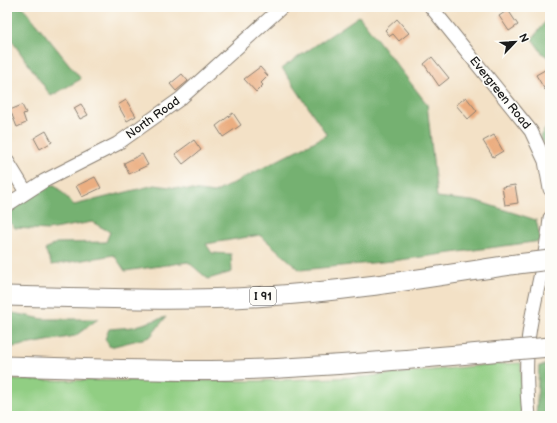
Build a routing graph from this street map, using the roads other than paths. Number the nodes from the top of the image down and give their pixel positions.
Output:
1 (282, 7) edge
2 (431, 7) edge
3 (7, 161) edge
4 (550, 189) edge
5 (26, 192) junction
6 (7, 205) edge
7 (550, 218) edge
8 (550, 260) edge
9 (7, 296) edge
10 (550, 348) edge
11 (7, 366) edge
12 (528, 416) edge

1 - 5 street, North Road
2 - 4 street, Evergreen Road
3 - 5 street
5 - 6 street, North Road
7 - 12 street
8 - 9 highway, I 91, bridge
10 - 11 highway, bridge

